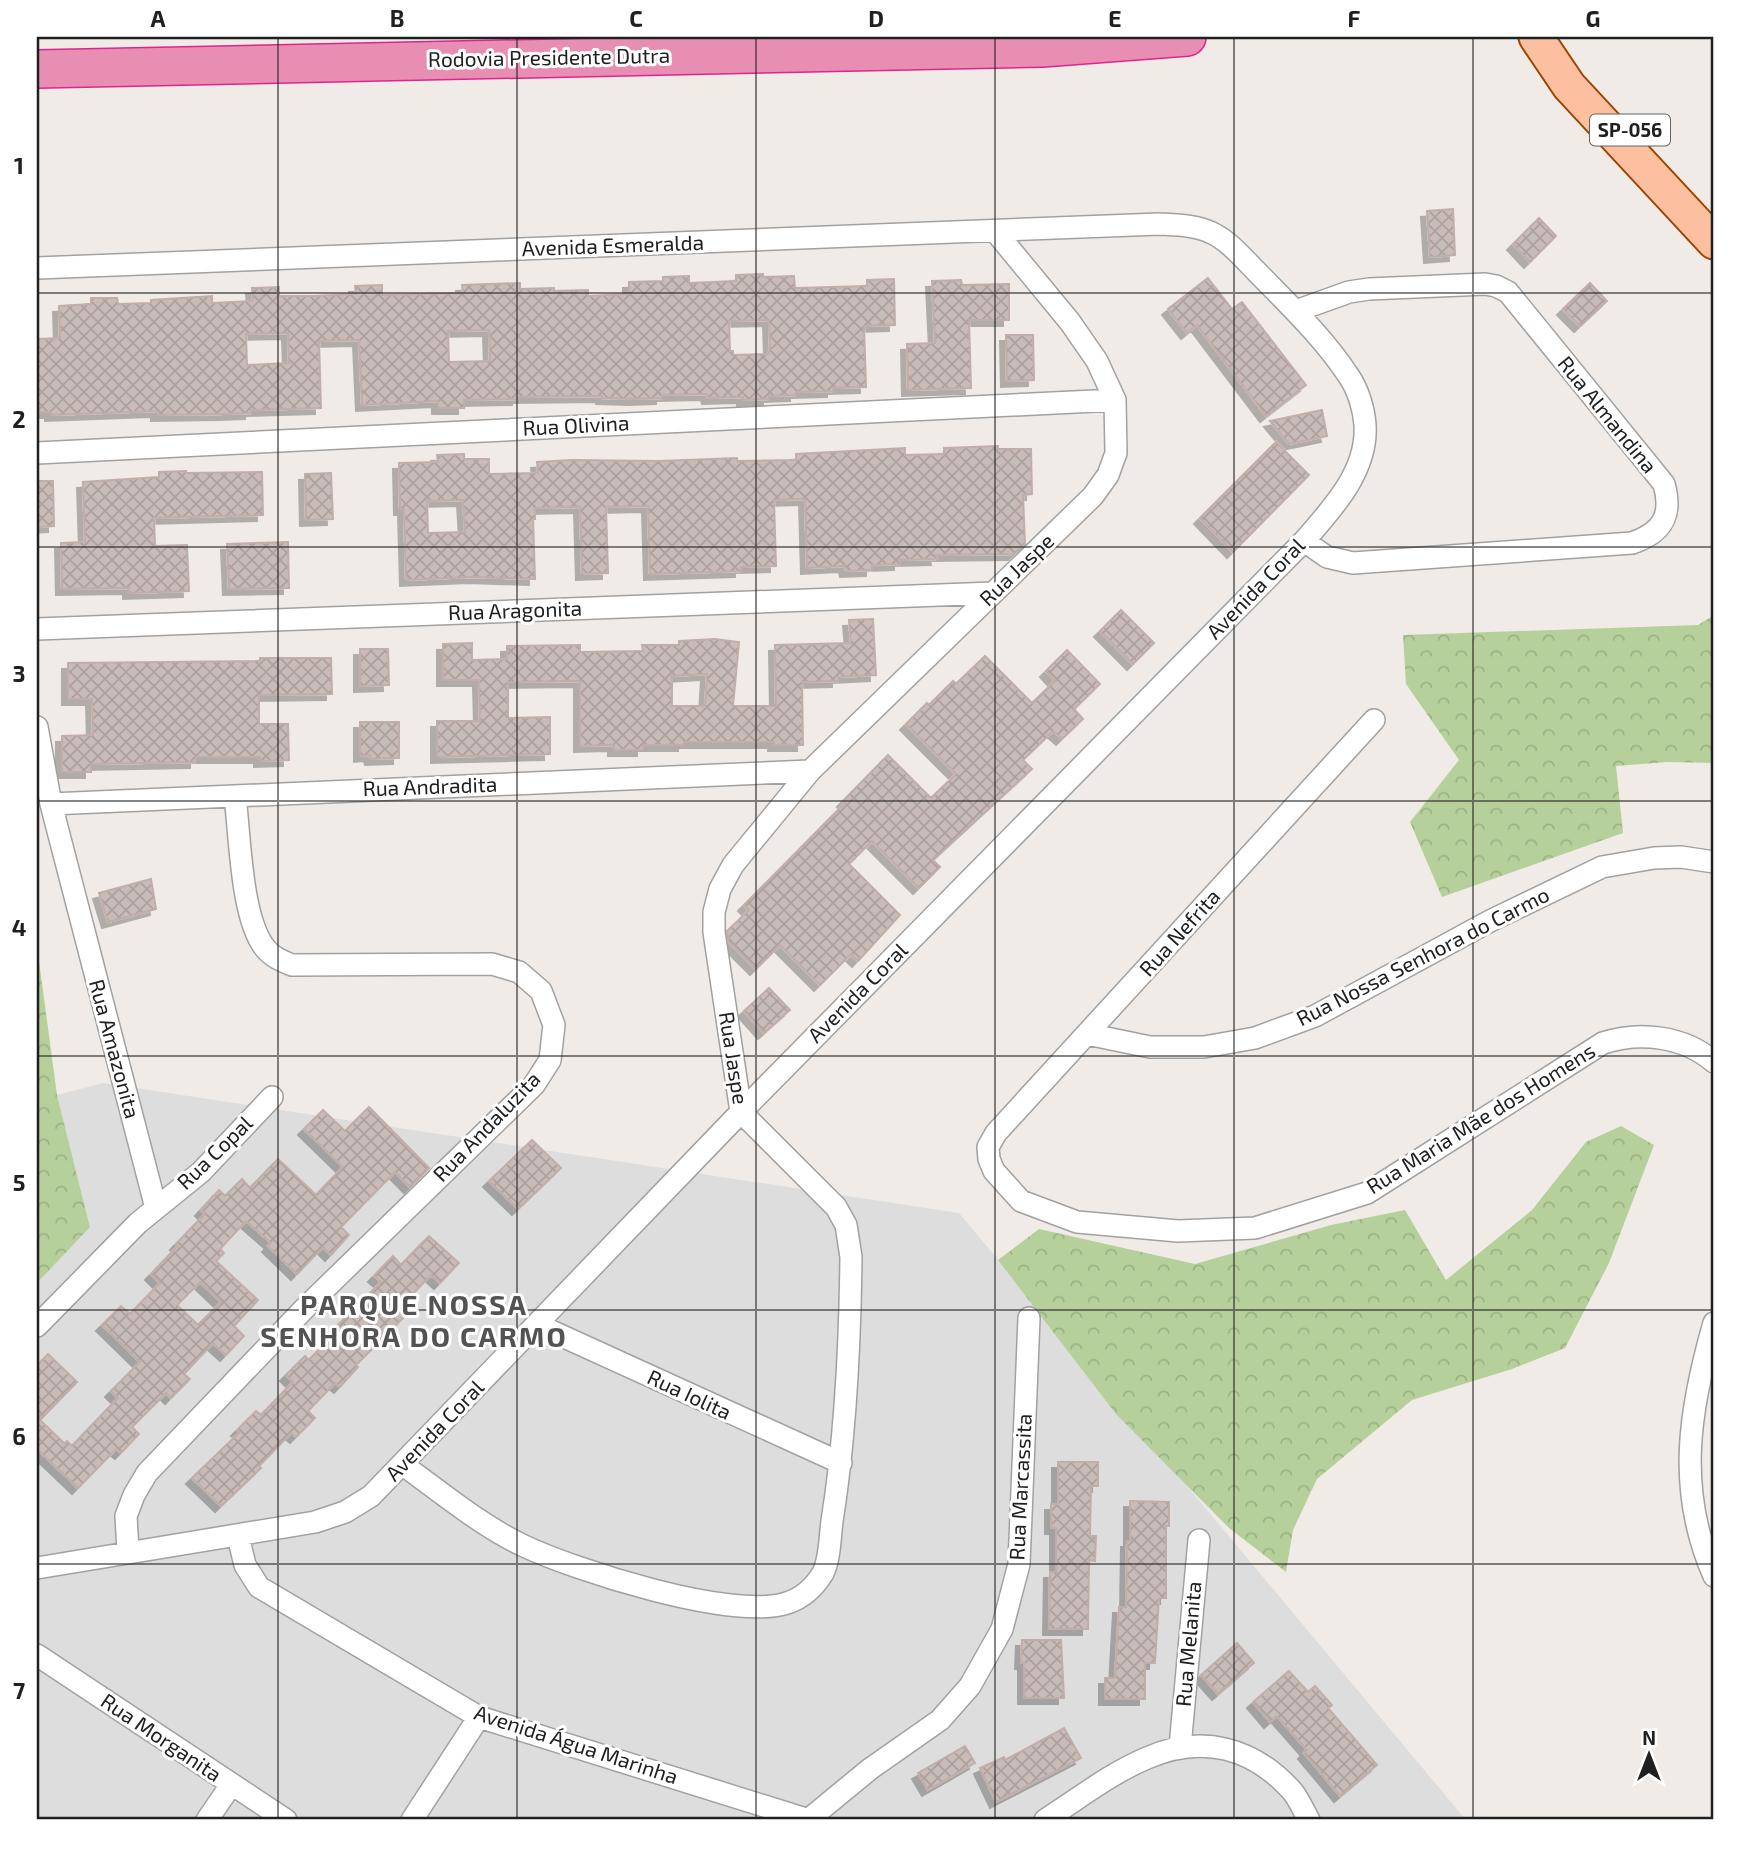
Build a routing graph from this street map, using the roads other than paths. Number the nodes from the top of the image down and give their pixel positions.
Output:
1 (1187, 37) edge
2 (1536, 37) edge
3 (1555, 37) edge
4 (37, 69) edge
5 (1714, 215) edge
6 (1188, 226) joint
7 (995, 231) junction
8 (1714, 242) edge
9 (37, 268) edge
10 (1296, 311) junction
11 (1115, 400) junction
12 (37, 453) edge
13 (1304, 541) junction
14 (993, 593) junction
15 (37, 629) edge
16 (1374, 720) dead end
17 (37, 727) edge
18 (810, 771) junction
19 (235, 796) junction
20 (51, 804) junction
21 (1714, 862) edge
22 (1087, 1034) junction
23 (1714, 1062) edge
24 (272, 1097) dead end
25 (741, 1112) junction
26 (988, 1147) joint
27 (156, 1208) junction
28 (1029, 1318) dead end
29 (1714, 1323) edge
30 (538, 1325) junction
31 (37, 1326) edge
32 (841, 1463) junction
33 (403, 1465) junction
34 (238, 1536) junction
35 (1199, 1540) dead end
36 (128, 1551) junction
37 (37, 1568) edge
38 (1714, 1576) edge
39 (37, 1655) edge
40 (480, 1717) junction
41 (1180, 1747) junction
42 (231, 1785) junction
43 (207, 1820) edge
44 (286, 1820) edge
45 (412, 1820) edge
46 (808, 1820) edge
47 (1045, 1820) edge
48 (1309, 1820) edge

1 - 4 highway, Rodovia Presidente Dutra
2 - 8 main road, SP-056
3 - 5 main road, SP-056
6 - 7 street, Avenida Esmeralda
6 - 10 street, Avenida Coral
7 - 9 street, Avenida Esmeralda
7 - 11 street, Rua Jaspe
10 - 13 street, Avenida Coral
10 - 13 street, Rua Almandina
11 - 12 street, Rua Olivina
11 - 14 street, Rua Jaspe
13 - 25 street, Avenida Coral
14 - 15 street, Rua Aragonita
14 - 18 street, Rua Jaspe
16 - 22 street, Rua Nefrita
17 - 20 street, Rua Amazonita
18 - 19 street, Rua Andradita
18 - 25 street, Rua Jaspe
19 - 20 street, Rua Andradita
19 - 36 street, Rua Andaluzita
20 - 27 street, Rua Amazonita
21 - 22 street, Rua Nossa Senhora do Carmo
22 - 26 street, Rua Nefrita
23 - 26 street, Rua Maria Mãe dos Homens
24 - 27 street, Rua Copal
25 - 30 street, Avenida Coral
25 - 32 street, Rua Jaspe
27 - 31 street
28 - 46 street, Rua Marcassita
29 - 38 street
30 - 32 street, Rua Iolita
30 - 33 street, Avenida Coral
32 - 33 street, Rua Jaspe
33 - 34 street, Avenida Coral
34 - 36 street, Avenida Coral
34 - 40 street, Avenida Água Marinha
35 - 41 street, Rua Melanita
36 - 37 street, Avenida Coral
39 - 42 street, Rua Morganita
40 - 45 street
40 - 46 street, Avenida Água Marinha
41 - 47 street
41 - 48 street
42 - 43 street
42 - 44 street, Rua Morganita

